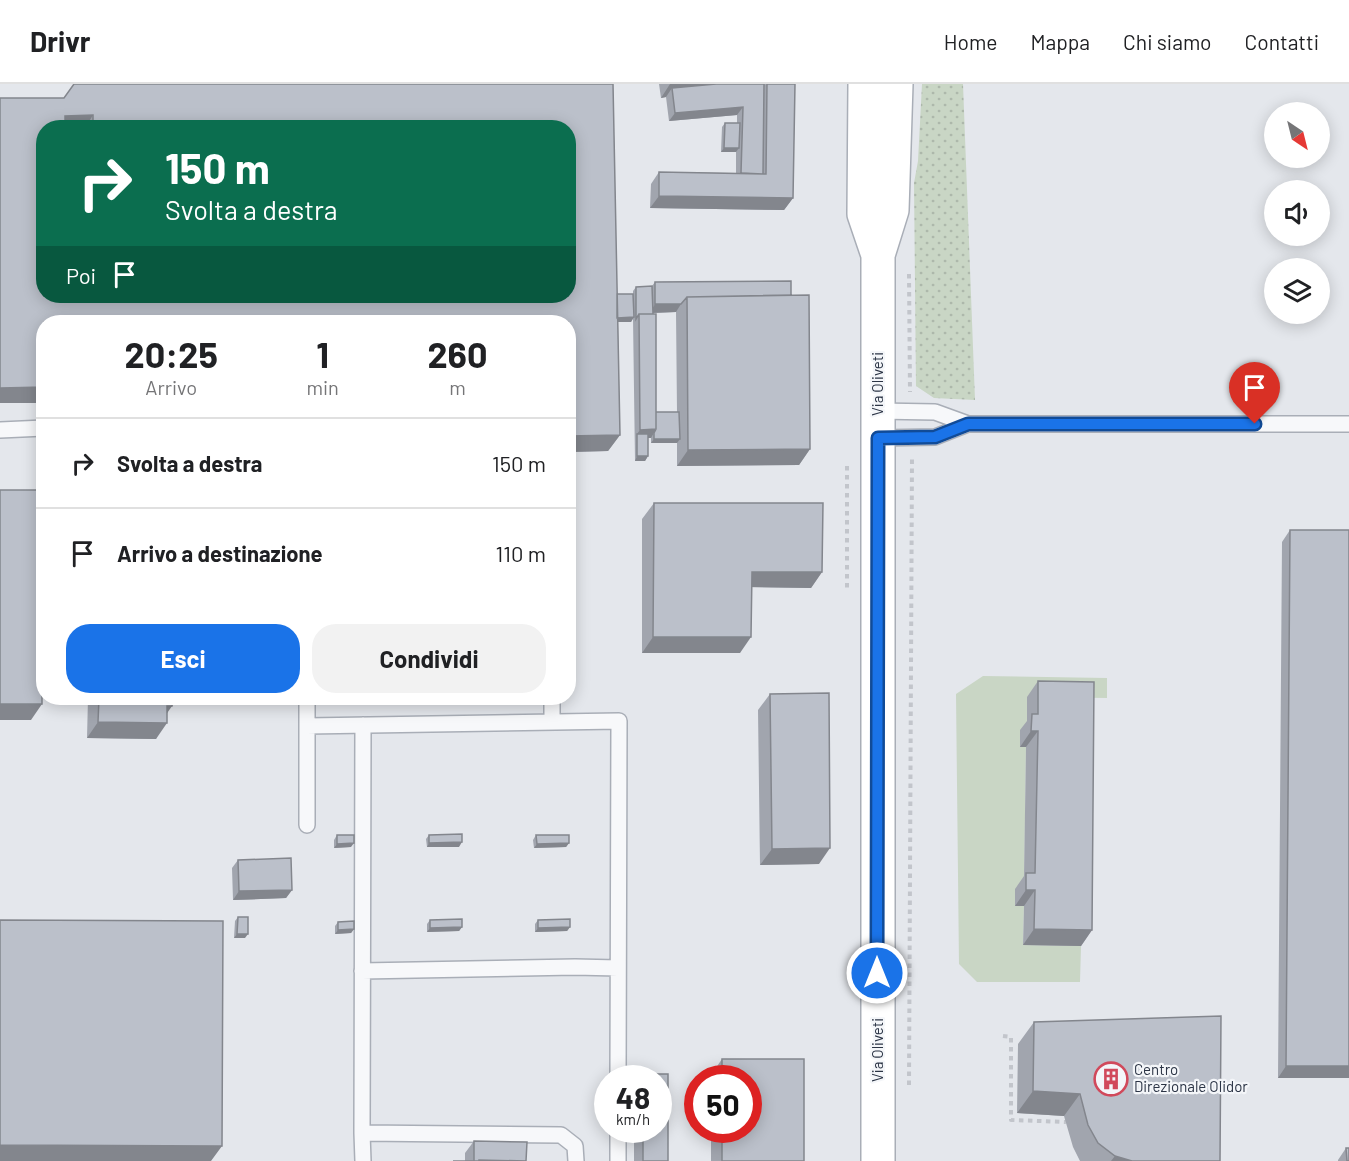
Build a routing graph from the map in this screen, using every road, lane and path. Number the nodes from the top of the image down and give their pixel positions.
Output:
1 (865, 84) edge
2 (896, 84) edge
3 (878, 255) junction
4 (909, 271) dead end
5 (910, 412) junction
6 (968, 424) junction
7 (1349, 424) edge
8 (878, 425) junction
9 (36, 428) edge
10 (0, 430) edge
11 (911, 437) junction
12 (307, 705) edge
13 (552, 705) edge
14 (552, 722) junction
15 (363, 724) junction
16 (307, 726) junction
17 (307, 825) dead end
18 (618, 968) junction
19 (362, 971) junction
20 (1003, 1036) dead end
21 (618, 1065) edge
22 (909, 1090) dead end
23 (1066, 1122) edge
24 (362, 1133) junction
25 (618, 1143) edge
26 (363, 1161) edge
27 (576, 1161) edge
28 (618, 1161) edge
29 (878, 1161) edge

1 - 3 main road, Via Oliveti
2 - 3 main road, Via Oliveti
3 - 8 main road, Via Oliveti
4 - 5 path
5 - 6 lane
5 - 8 lane
6 - 7 lane
6 - 11 lane
8 - 11 lane
8 - 29 main road, Via Oliveti
9 - 10 lane
11 - 22 path
12 - 16 lane
13 - 14 lane
14 - 15 lane
14 - 18 lane
15 - 16 lane
15 - 19 lane
16 - 17 lane
18 - 19 lane
18 - 21 lane
19 - 24 lane
20 - 23 path
24 - 26 lane
24 - 27 lane
25 - 28 lane

